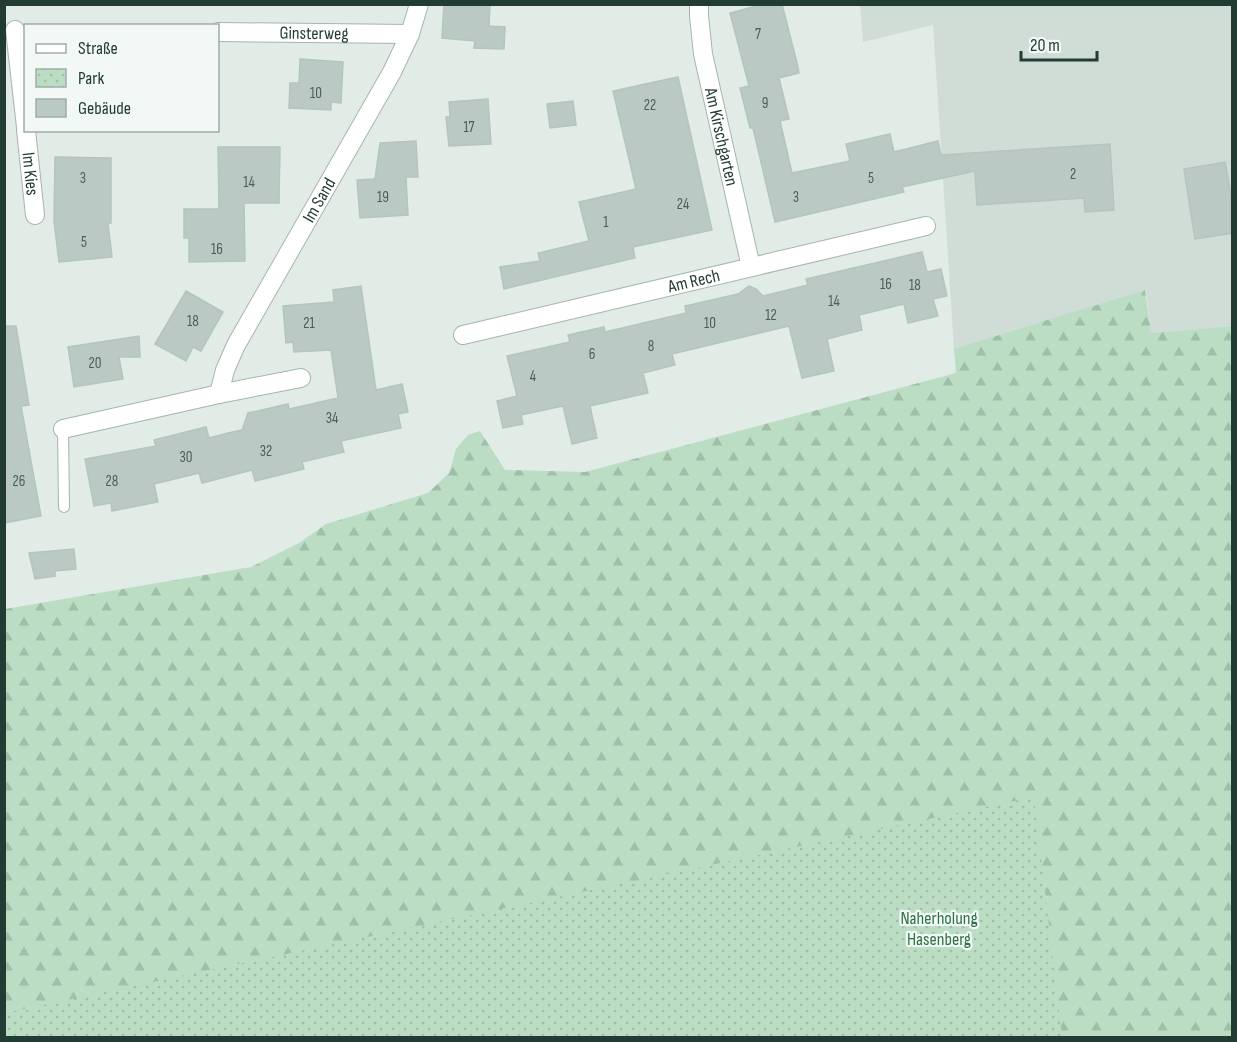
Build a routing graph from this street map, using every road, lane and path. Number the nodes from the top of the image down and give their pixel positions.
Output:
1 (418, 4) edge
2 (699, 4) edge
3 (15, 30) edge
4 (219, 32) edge
5 (410, 34) junction
6 (24, 111) edge
7 (26, 132) edge
8 (35, 215) dead end
9 (926, 226) dead end
10 (751, 267) junction
11 (463, 335) dead end
12 (301, 378) dead end
13 (219, 394) junction
14 (63, 429) joint
15 (64, 507) dead end

1 - 5 street, Im Sand
2 - 10 street, Am Kirschgarten
3 - 6 street, Im Kies
4 - 5 street, Ginsterweg
5 - 13 street, Im Sand
7 - 8 street, Im Kies
9 - 10 street, Am Rech
10 - 11 street, Am Rech
12 - 13 street
13 - 14 street
14 - 15 lane

